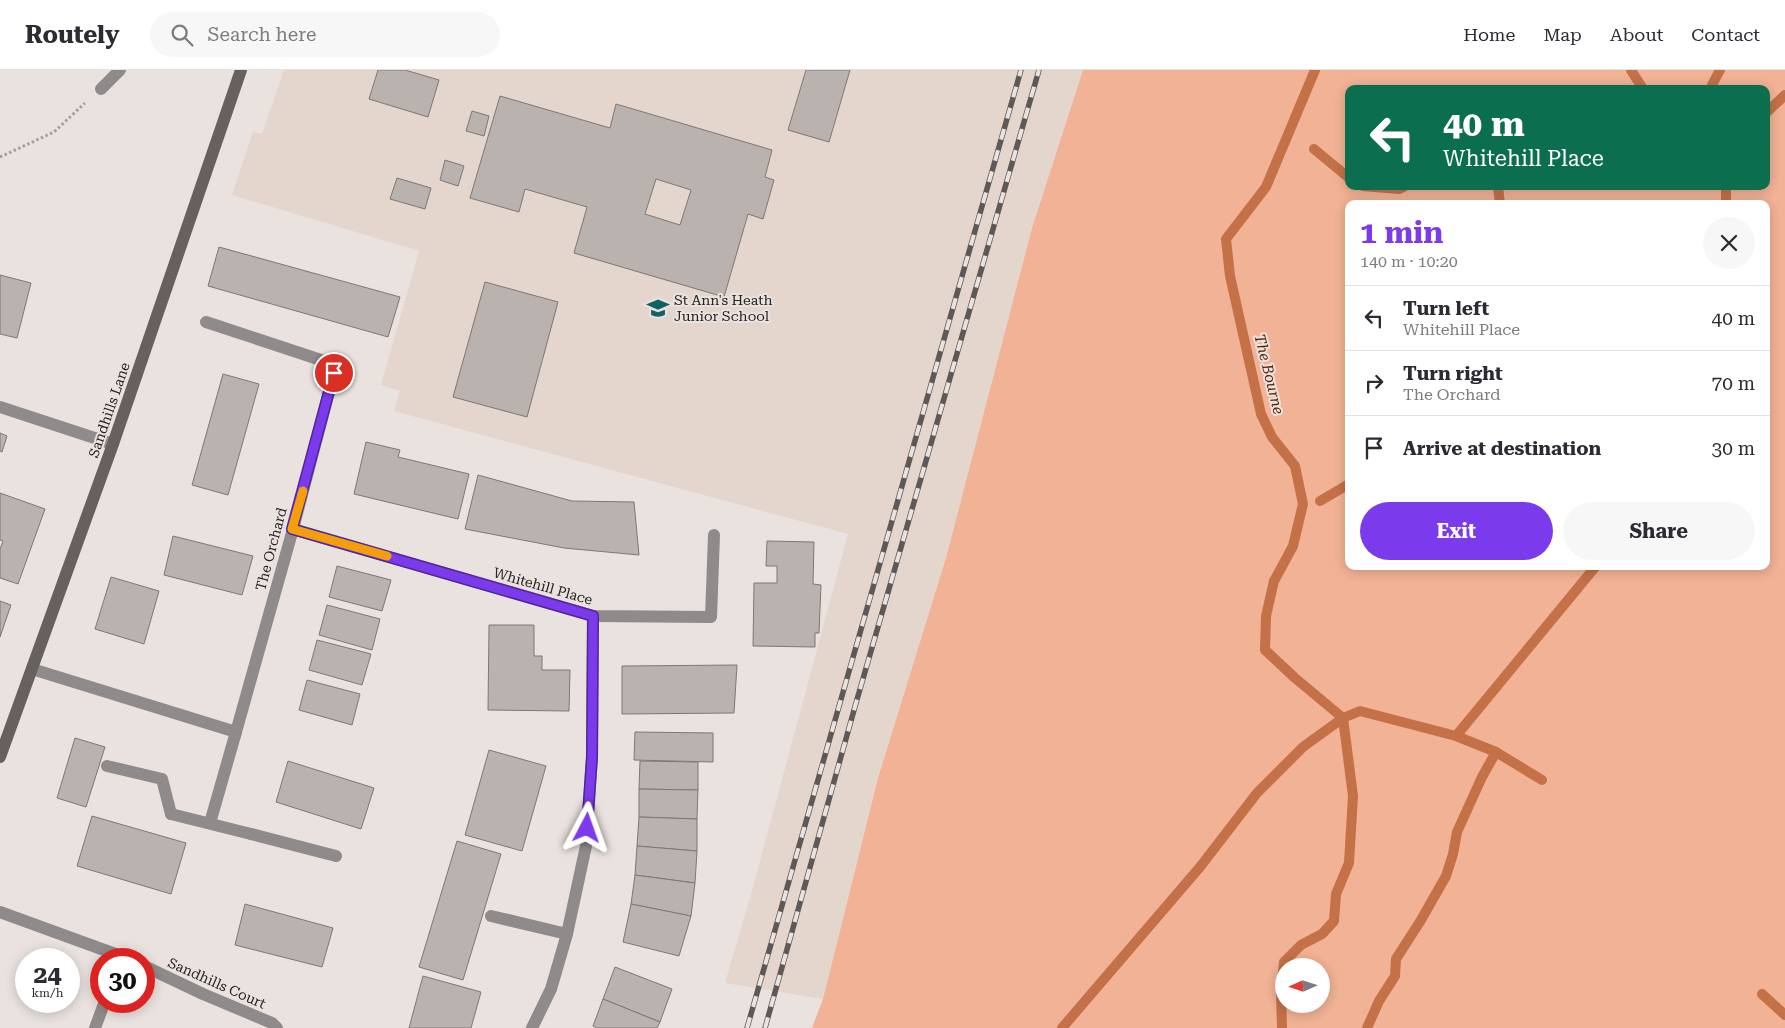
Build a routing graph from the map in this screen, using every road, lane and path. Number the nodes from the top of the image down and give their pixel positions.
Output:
1 (120, 70) edge
2 (241, 70) edge
3 (102, 89) joint
4 (0, 157) edge
5 (206, 322) dead end
6 (0, 407) edge
7 (113, 444) junction
8 (292, 529) junction
9 (714, 535) dead end
10 (593, 616) junction
11 (32, 669) junction
12 (236, 732) junction
13 (0, 757) edge
14 (107, 766) dead end
15 (210, 824) junction
16 (336, 856) dead end
17 (0, 912) edge
18 (491, 916) dead end
19 (567, 934) junction
20 (98, 948) edge
21 (155, 971) edge
22 (100, 1013) edge
23 (94, 1028) edge
24 (277, 1028) edge
25 (532, 1028) edge

1 - 3 street
2 - 7 main road, Sandhills Lane
3 - 4 path
5 - 8 street, The Orchard
6 - 7 street
7 - 11 main road, Sandhills Lane
8 - 10 street, Whitehill Place
8 - 12 street, The Orchard
9 - 10 street, Whitehill Place
10 - 19 street
11 - 12 street
11 - 13 main road, Sandhills Lane
12 - 15 street, The Orchard
14 - 15 street
15 - 16 street
17 - 20 street
18 - 19 street
19 - 25 street
21 - 24 street, Sandhills Court
22 - 23 street

